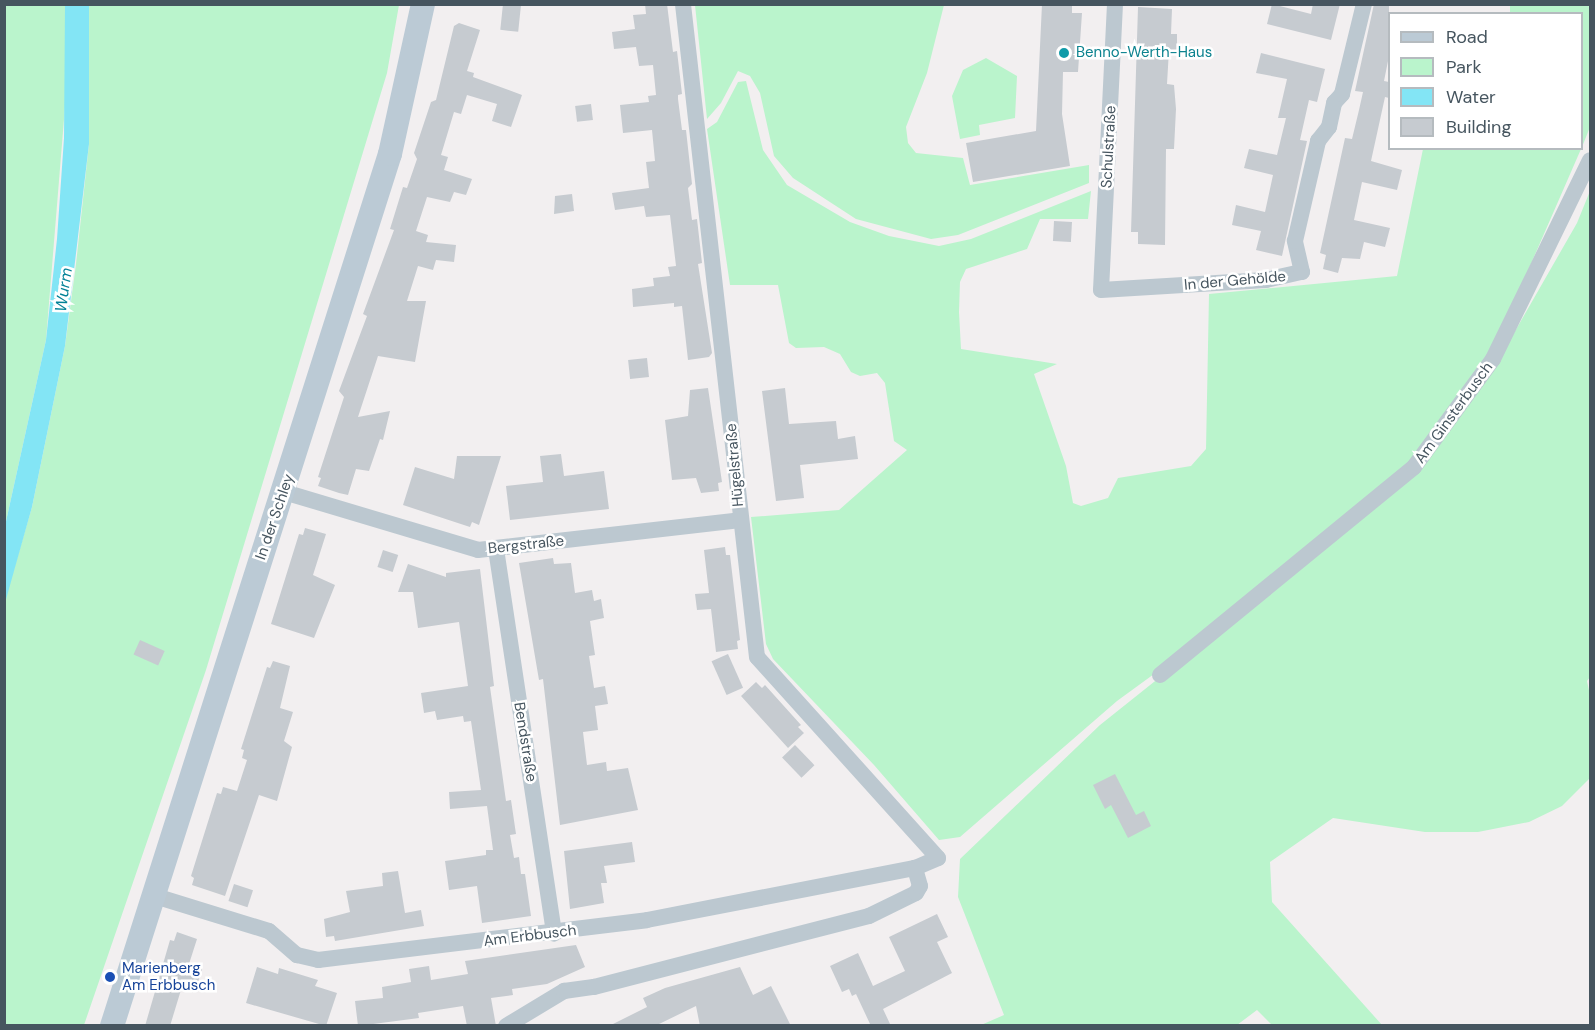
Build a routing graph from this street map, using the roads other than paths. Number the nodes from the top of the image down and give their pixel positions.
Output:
1 (423, 4) edge
2 (683, 4) edge
3 (1114, 4) edge
4 (1364, 4) edge
5 (1590, 160) edge
6 (1101, 290) joint
7 (284, 492) junction
8 (740, 520) junction
9 (496, 549) junction
10 (1160, 675) dead end
11 (938, 858) joint
12 (915, 868) junction
13 (155, 896) junction
14 (554, 934) junction
15 (112, 1026) edge
16 (506, 1026) edge

1 - 7 street, In der Schley
2 - 8 street, Hügelstraße
3 - 6 street, Schulstraße
4 - 6 street, In der Gehölde
5 - 10 street, Am Ginsterbusch
7 - 9 street, Bergstraße
7 - 13 street, In der Schley
8 - 9 street, Bergstraße
8 - 11 street, Hügelstraße
9 - 14 street, Bendstraße
11 - 12 street, Am Erbbusch
12 - 14 street, Am Erbbusch
12 - 16 street
13 - 14 street, Am Erbbusch
13 - 15 street, In der Schley

